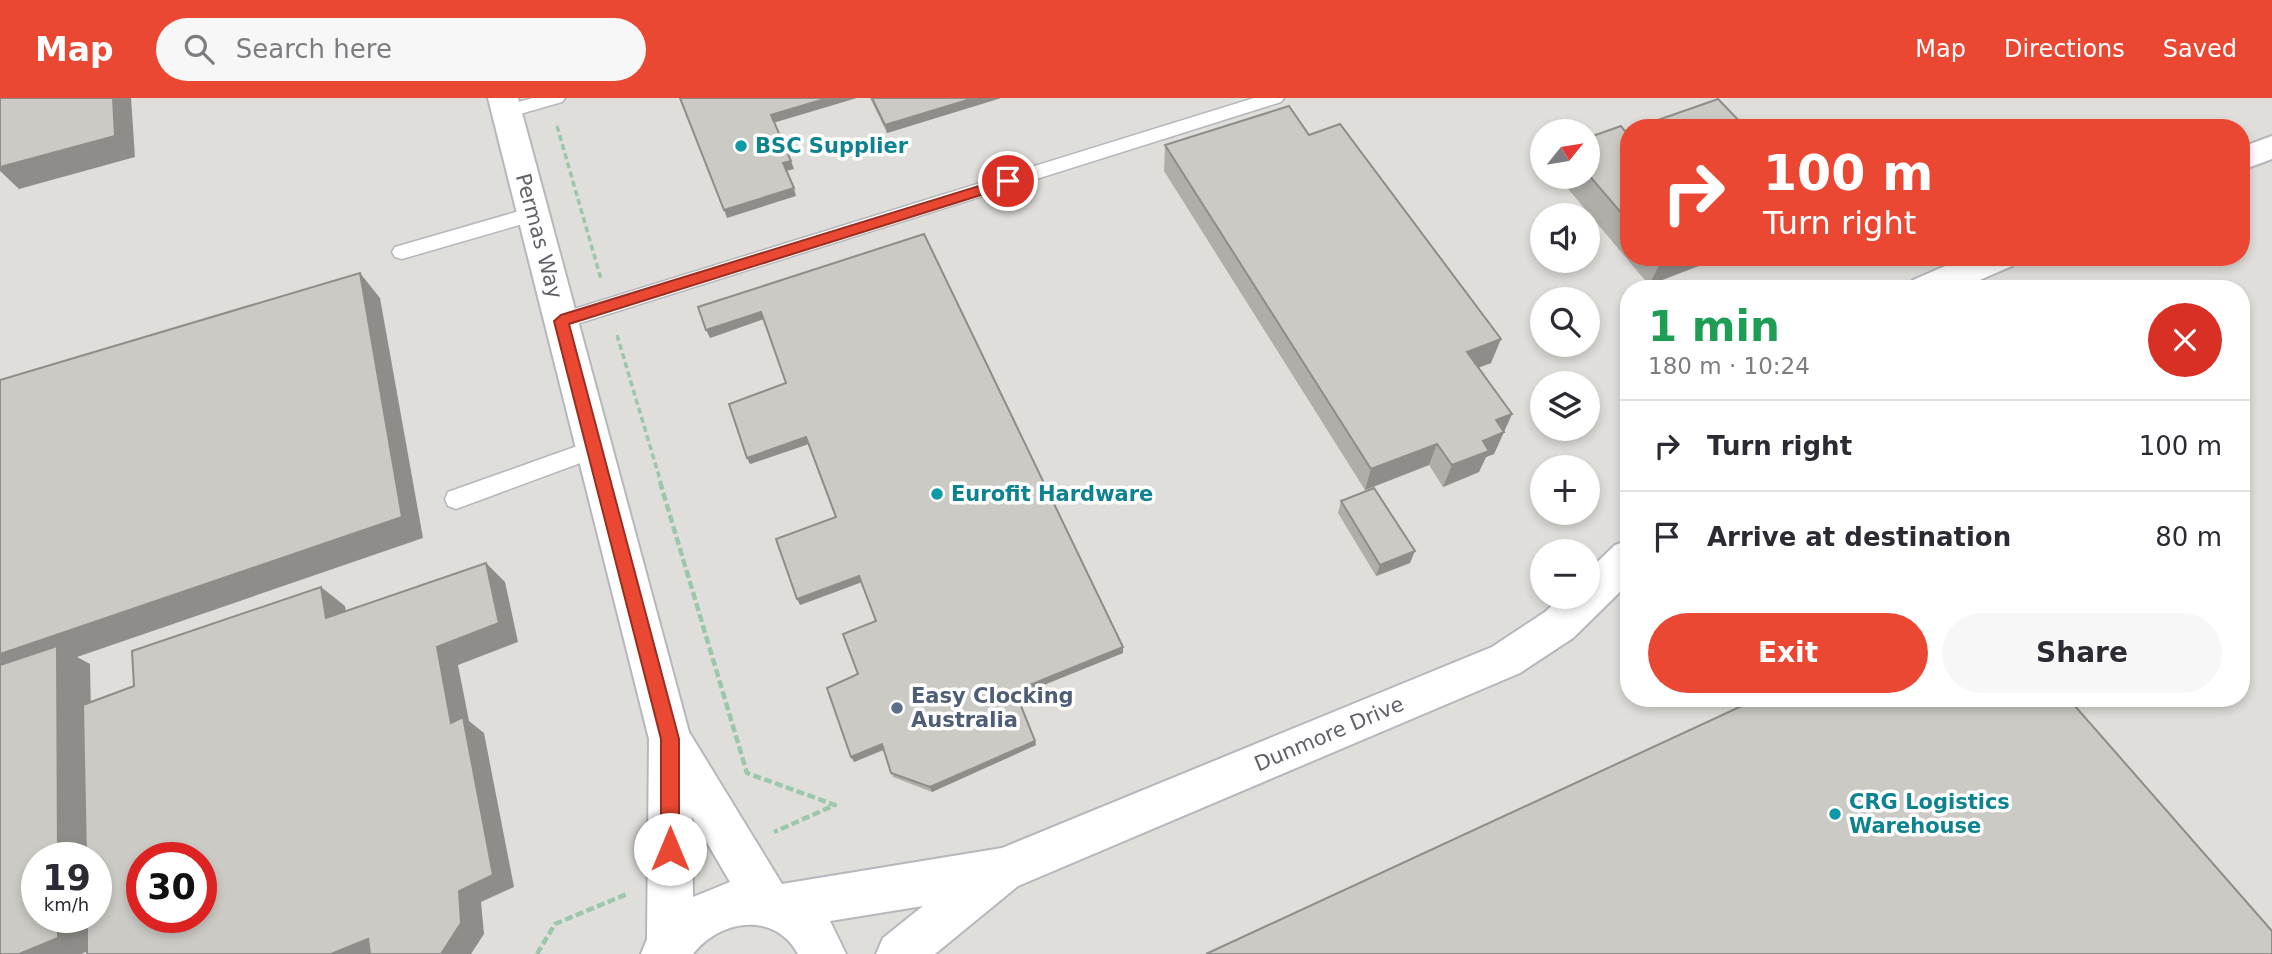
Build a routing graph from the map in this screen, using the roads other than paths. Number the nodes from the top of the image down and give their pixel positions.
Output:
1 (556, 98) edge
2 (1275, 98) edge
3 (505, 105) edge
4 (2272, 147) edge
5 (2250, 156) edge
6 (533, 214) junction
7 (402, 252) dead end
8 (1979, 266) edge
9 (1945, 280) edge
10 (561, 321) junction
11 (594, 449) junction
12 (456, 499) dead end
13 (1620, 566) edge
14 (670, 739) junction
15 (1002, 870) junction
16 (775, 905) junction
17 (667, 949) edge
18 (823, 954) edge
19 (899, 954) edge

1 - 3 lane
2 - 10 lane
3 - 6 street, Permas Way
4 - 5 street
6 - 7 lane
6 - 10 street, Permas Way
8 - 9 street
10 - 11 street, Permas Way
11 - 12 lane
11 - 14 street, Permas Way
13 - 15 street, Dunmore Drive
14 - 16 street, Permas Way
14 - 17 street, Permas Way
15 - 16 street, Dunmore Drive
15 - 19 street, Dunmore Drive
16 - 17 street, Dunmore Drive
16 - 18 street

